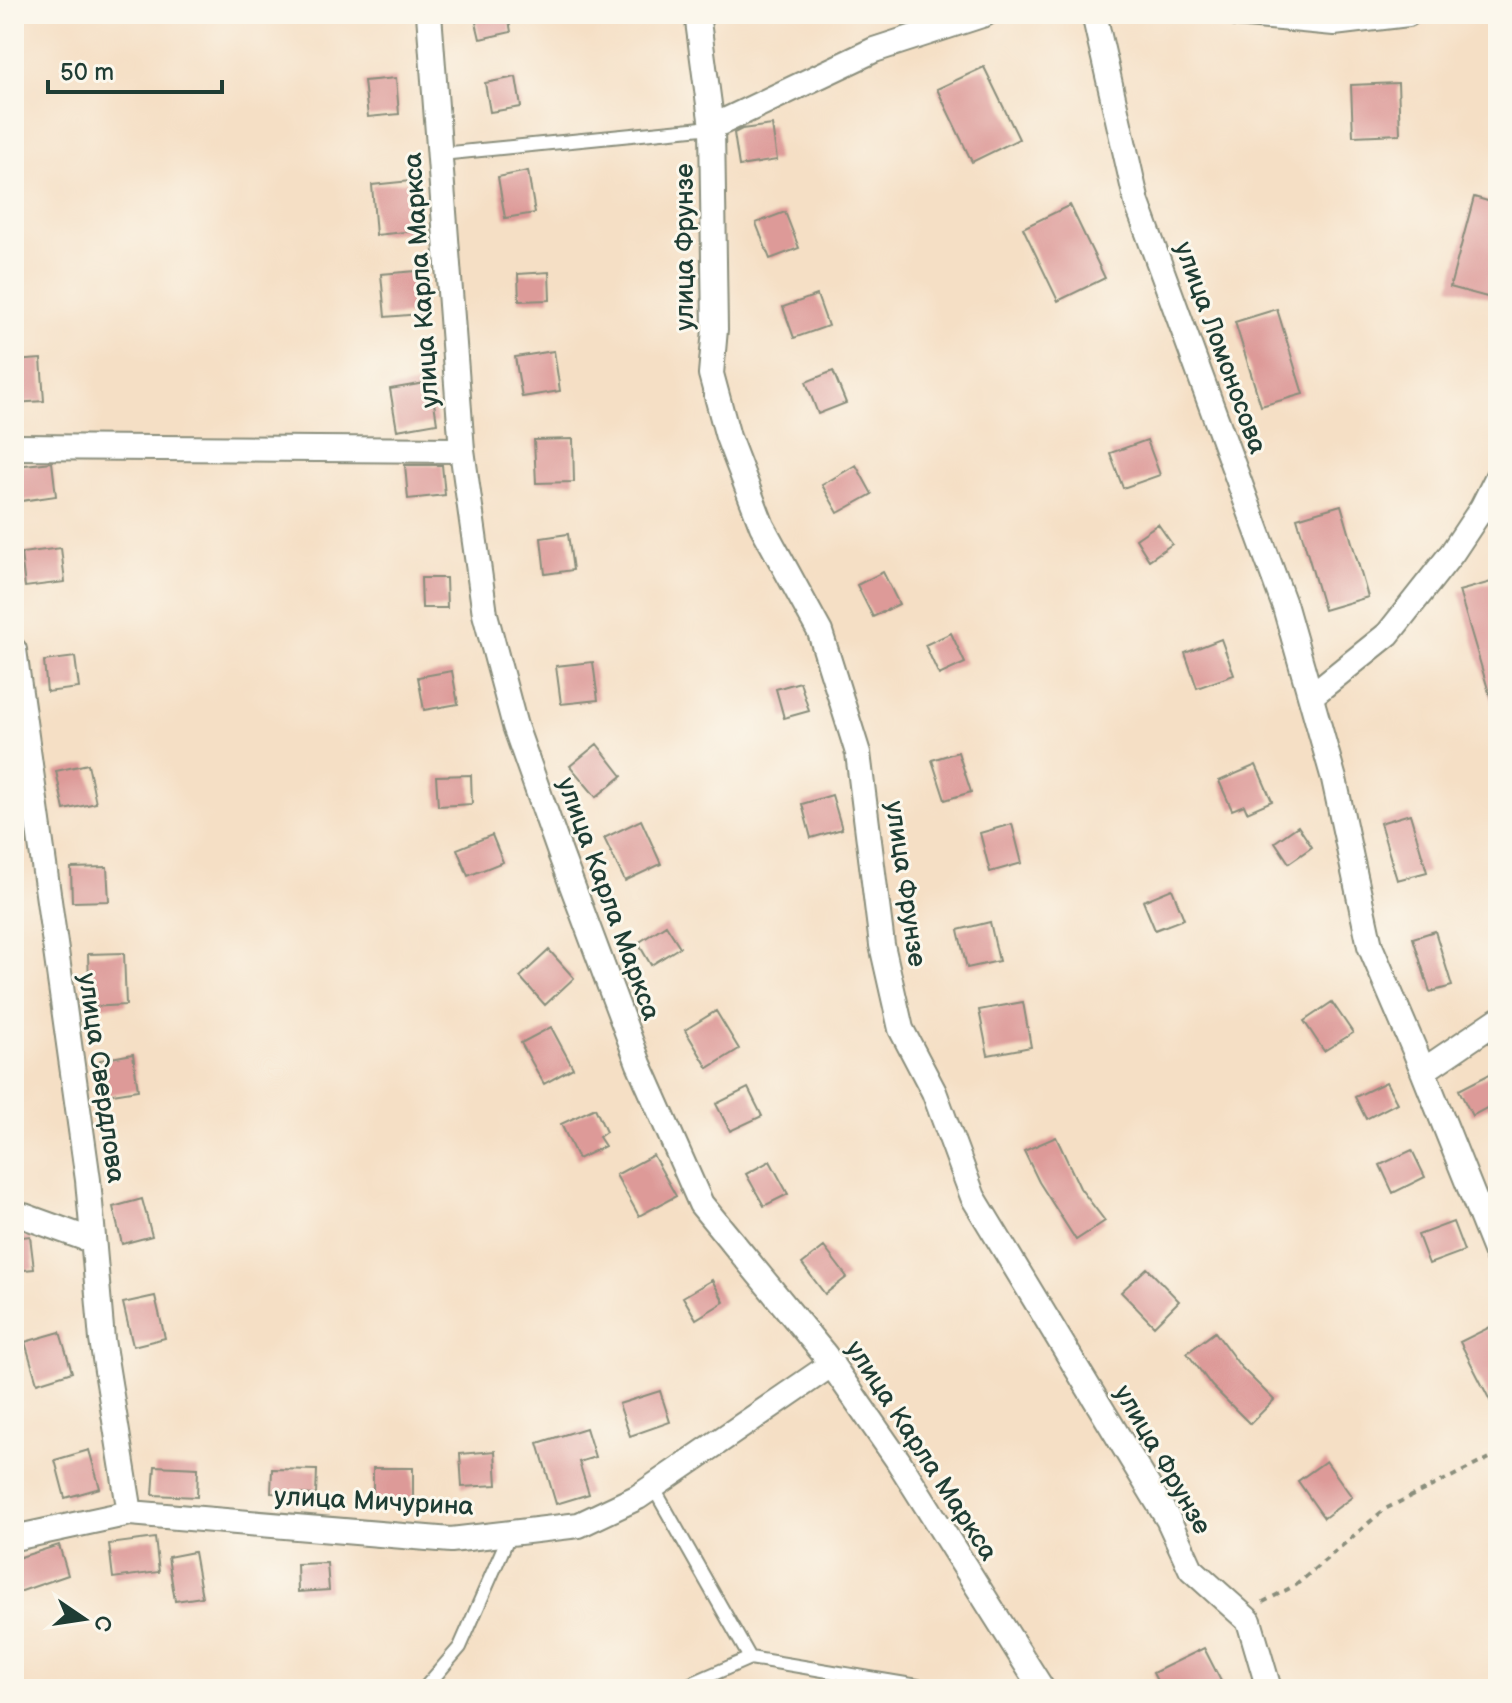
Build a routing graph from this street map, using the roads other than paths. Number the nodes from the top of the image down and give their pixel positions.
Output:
1 (429, 14) edge
2 (697, 14) edge
3 (985, 14) edge
4 (1094, 14) edge
5 (1236, 14) edge
6 (1408, 14) edge
7 (712, 127) junction
8 (441, 154) junction
9 (14, 447) edge
10 (462, 450) junction
11 (1498, 476) edge
12 (14, 650) edge
13 (1311, 696) junction
14 (1498, 1020) edge
15 (1423, 1071) junction
16 (14, 1217) edge
17 (93, 1241) junction
18 (1498, 1258) edge
19 (832, 1364) junction
20 (653, 1487) junction
21 (130, 1513) junction
22 (510, 1533) junction
23 (14, 1538) edge
24 (750, 1658) junction
25 (424, 1689) edge
26 (679, 1689) edge
27 (936, 1689) edge
28 (1042, 1689) edge
29 (1269, 1689) edge

1 - 8 street, улица Карла Маркса
2 - 7 street, улица Фрунзе
3 - 7 street
4 - 13 street, улица Ломоносова
5 - 6 street
7 - 8 lane
7 - 29 street, улица Фрунзе
8 - 10 street, улица Карла Маркса
9 - 10 street
10 - 19 street, улица Карла Маркса
11 - 13 street
12 - 17 street, улица Свердлова
13 - 15 street, улица Ломоносова
14 - 15 street
15 - 18 street, улица Ломоносова
16 - 17 street
17 - 21 street, улица Свердлова
19 - 20 street, улица Мичурина
19 - 28 street, улица Карла Маркса
20 - 22 street, улица Мичурина
20 - 24 lane
21 - 22 street, улица Мичурина
21 - 23 street, улица Мичурина
22 - 25 lane
24 - 26 lane
24 - 27 lane

